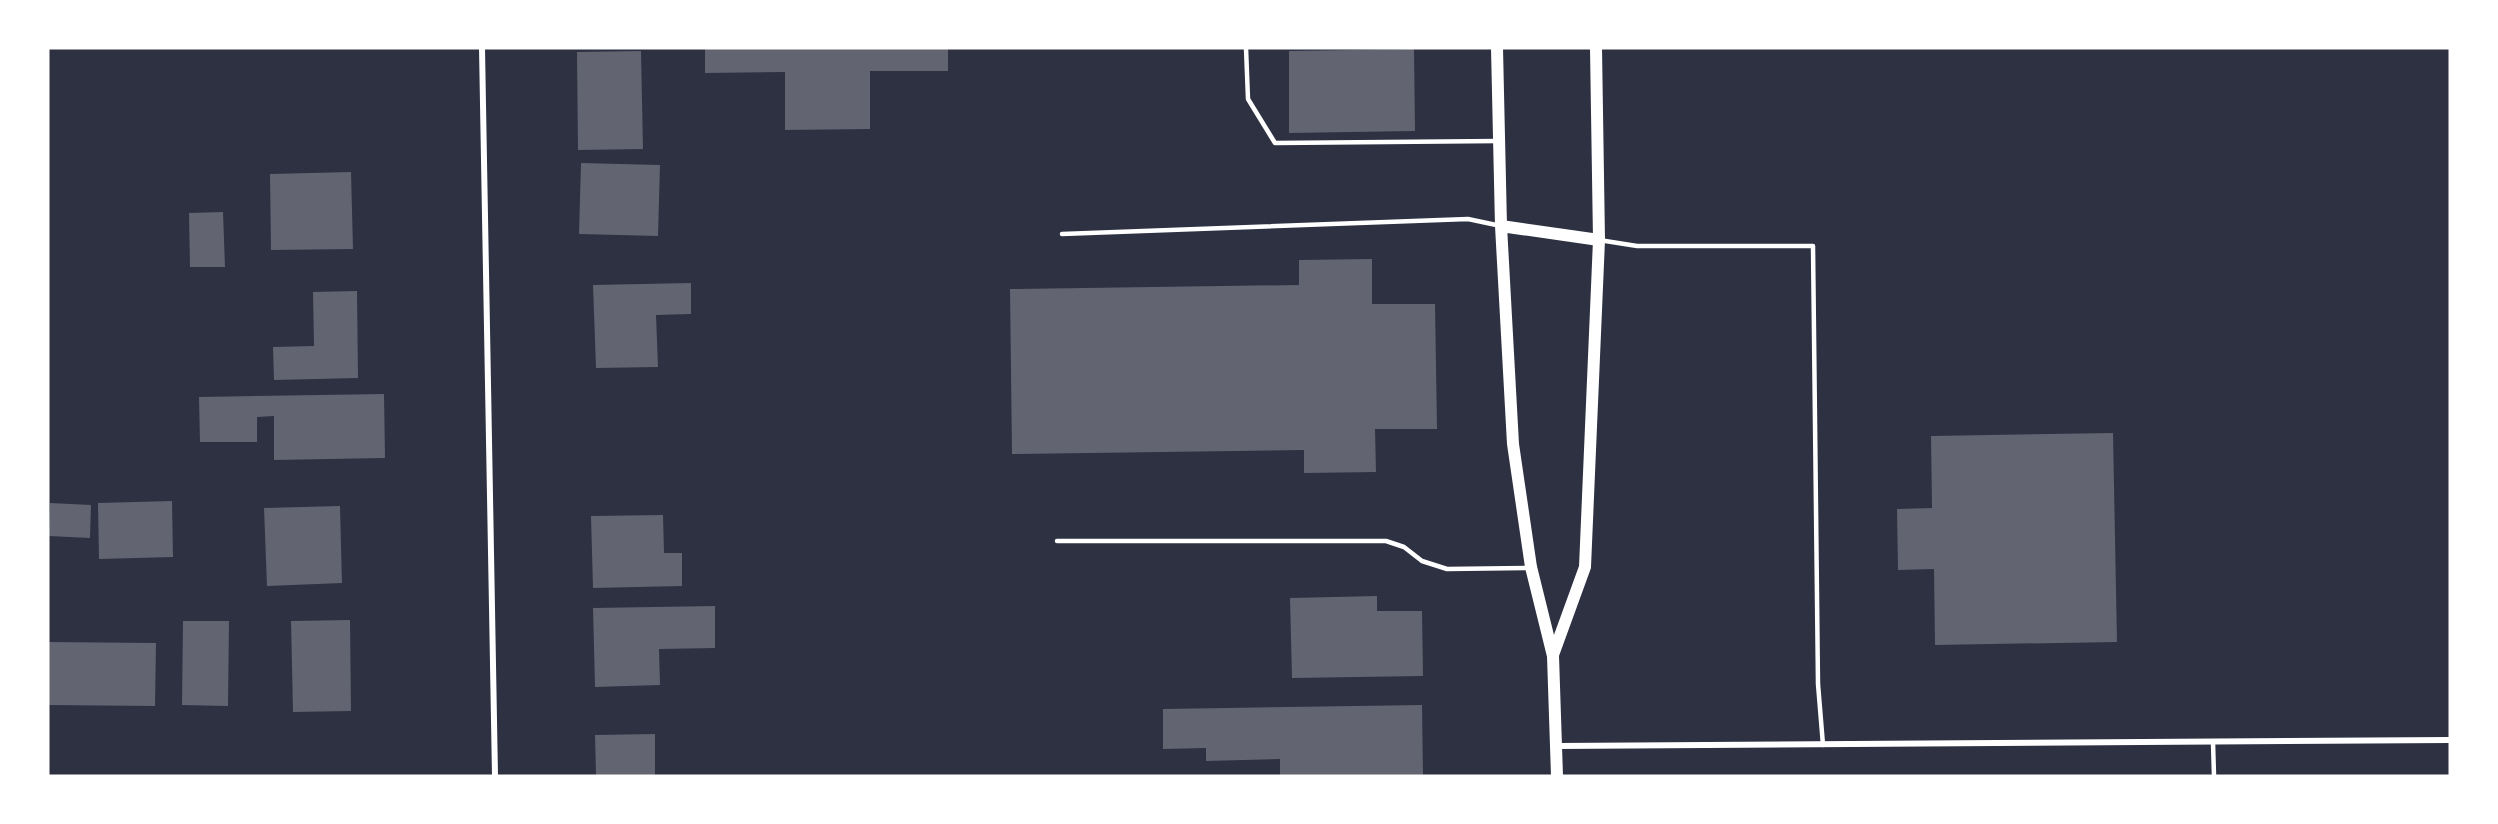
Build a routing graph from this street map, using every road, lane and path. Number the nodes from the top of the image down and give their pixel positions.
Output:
1 (482, 48) edge
2 (1246, 48) edge
3 (1497, 48) edge
4 (1596, 48) edge
5 (1499, 141) junction
6 (1501, 226) junction
7 (1062, 234) dead end
8 (1599, 240) junction
9 (1057, 540) dead end
10 (1531, 567) junction
11 (1553, 656) junction
12 (2450, 740) edge
13 (2213, 742) junction
14 (1822, 745) junction
15 (1557, 747) junction
16 (495, 776) edge
17 (1557, 776) edge
18 (2214, 776) edge

1 - 16 street
2 - 5 lane
3 - 5 main road
4 - 8 main road
5 - 6 main road
6 - 7 lane
6 - 8 main road
6 - 10 main road
8 - 11 main road
8 - 14 lane
9 - 10 lane
10 - 11 main road
11 - 15 main road
12 - 13 street
13 - 14 street
13 - 18 lane
14 - 15 street
15 - 17 main road

